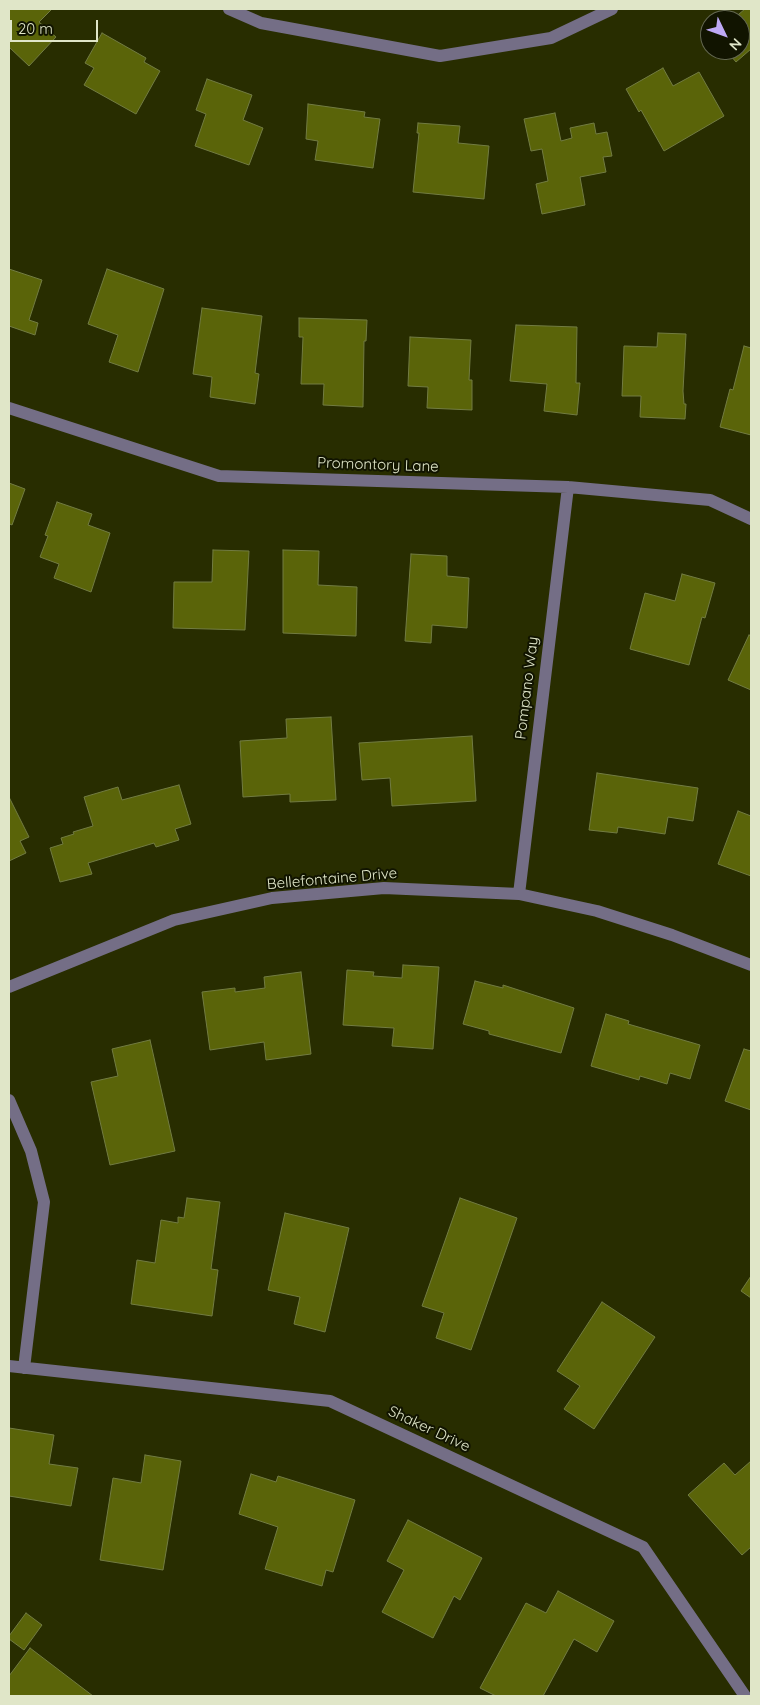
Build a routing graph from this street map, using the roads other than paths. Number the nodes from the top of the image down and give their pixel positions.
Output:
1 (229, 9) edge
2 (612, 9) edge
3 (9, 408) edge
4 (568, 487) junction
5 (751, 519) edge
6 (518, 894) junction
7 (751, 964) edge
8 (9, 987) edge
9 (9, 1100) edge
10 (9, 1366) edge
11 (24, 1368) junction
12 (745, 1696) edge

1 - 2 street
3 - 4 street, Promontory Lane
4 - 5 street, Promontory Lane
4 - 6 street, Pompano Way
6 - 7 street, Bellefontaine Drive
6 - 8 street, Bellefontaine Drive
9 - 11 street
10 - 11 street, Shaker Drive
11 - 12 street, Shaker Drive

